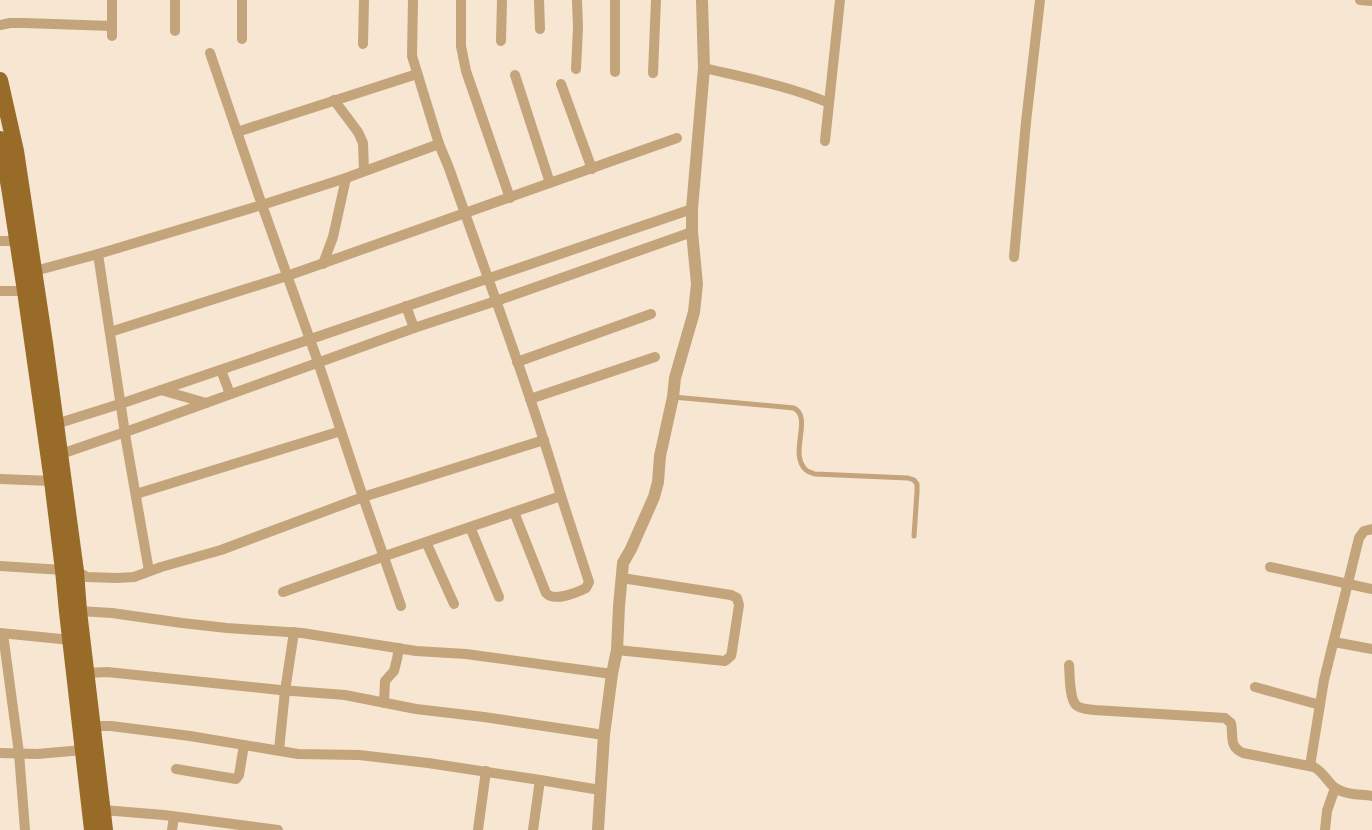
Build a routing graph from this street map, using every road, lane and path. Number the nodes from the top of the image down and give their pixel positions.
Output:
1 (112, 0) edge
2 (175, 0) edge
3 (242, 0) edge
4 (364, 0) edge
5 (413, 0) edge
6 (461, 0) edge
7 (502, 0) edge
8 (540, 0) edge
9 (577, 0) edge
10 (615, 0) edge
11 (656, 0) edge
12 (702, 0) edge
13 (840, 0) edge
14 (1040, 0) edge
15 (1360, 0) edge
16 (1372, 1) edge
17 (0, 24) edge
18 (540, 29) dead end
19 (175, 31) dead end
20 (242, 39) dead end
21 (501, 41) dead end
22 (363, 44) dead end
23 (210, 53) dead end
24 (704, 68) junction
25 (576, 69) dead end
26 (615, 72) dead end
27 (653, 73) dead end
28 (417, 74) junction
29 (515, 76) dead end
30 (0, 80) edge
31 (561, 84) dead end
32 (334, 100) junction
33 (829, 103) junction
34 (237, 132) junction
35 (677, 138) dead end
36 (0, 140) edge
37 (825, 141) dead end
38 (439, 144) junction
39 (592, 169) junction
40 (364, 171) junction
41 (346, 178) junction
42 (550, 183) junction
43 (510, 198) junction
44 (262, 205) junction
45 (692, 209) junction
46 (465, 213) junction
47 (692, 232) junction
48 (0, 241) edge
49 (16, 241) junction
50 (98, 254) junction
51 (1014, 257) dead end
52 (322, 264) junction
53 (35, 271) junction
54 (287, 276) junction
55 (488, 278) junction
56 (0, 291) edge
57 (25, 292) junction
58 (496, 302) junction
59 (406, 306) junction
60 (651, 314) dead end
61 (414, 328) junction
62 (110, 332) junction
63 (309, 339) junction
64 (655, 357) dead end
65 (318, 362) junction
66 (517, 362) junction
67 (221, 370) junction
68 (161, 390) junction
69 (230, 394) junction
70 (673, 397) junction
71 (530, 399) junction
72 (206, 403) junction
73 (121, 404) junction
74 (341, 431) junction
75 (125, 432) junction
76 (55, 440) junction
77 (544, 440) junction
78 (0, 479) edge
79 (52, 481) junction
80 (136, 494) junction
81 (561, 496) junction
82 (363, 497) junction
83 (514, 512) junction
84 (470, 527) junction
85 (1372, 529) edge
86 (914, 536) dead end
87 (426, 542) junction
88 (384, 556) junction
89 (0, 566) edge
90 (1270, 567) dead end
91 (70, 571) junction
92 (149, 571) junction
93 (622, 578) junction
94 (1348, 583) junction
95 (1372, 589) edge
96 (283, 592) dead end
97 (499, 597) dead end
98 (454, 604) dead end
99 (401, 606) dead end
100 (79, 610) junction
101 (294, 632) junction
102 (1, 634) edge
103 (71, 640) junction
104 (1334, 642) junction
105 (398, 648) junction
106 (1372, 649) edge
107 (617, 650) junction
108 (1069, 665) dead end
109 (87, 673) junction
110 (612, 674) junction
111 (1256, 687) dead end
112 (285, 691) junction
113 (384, 703) junction
114 (1320, 705) junction
115 (93, 726) junction
116 (604, 735) junction
117 (244, 745) junction
118 (83, 750) junction
119 (279, 750) junction
120 (0, 753) edge
121 (19, 753) junction
122 (1310, 766) junction
123 (176, 769) dead end
124 (486, 771) junction
125 (540, 780) junction
126 (1335, 788) junction
127 (600, 790) junction
128 (1372, 796) edge
129 (103, 810) junction
130 (174, 817) junction
131 (25, 830) edge
132 (92, 830) edge
133 (105, 830) edge
134 (172, 830) edge
135 (275, 830) edge
136 (278, 830) edge
137 (478, 830) edge
138 (533, 830) edge
139 (598, 830) edge
140 (1325, 830) edge

1 - 17 street
2 - 19 street
3 - 20 street
4 - 22 street
5 - 28 street
6 - 43 street
7 - 21 street
8 - 18 street
9 - 25 street
10 - 26 street
11 - 27 street
12 - 24 street
13 - 33 street
14 - 51 street
15 - 16 street
23 - 34 street
24 - 33 street
24 - 45 street
28 - 32 street
28 - 38 street
29 - 42 street
30 - 53 main road
31 - 39 street
32 - 34 street
32 - 40 street
33 - 37 street
34 - 44 street
35 - 39 street
36 - 49 main road
38 - 40 street
38 - 46 street
39 - 42 street
40 - 41 street
41 - 44 street
41 - 52 street
42 - 43 street
43 - 46 street
44 - 50 street
44 - 54 street
45 - 47 street
45 - 55 street
46 - 52 street
46 - 55 street
47 - 58 street
47 - 70 street
48 - 49 street
49 - 57 main road
50 - 53 street
50 - 62 street
52 - 54 street
53 - 76 main road
54 - 62 street
54 - 63 street
55 - 58 street
55 - 59 street
56 - 57 street
57 - 76 main road
58 - 61 street
58 - 66 street
59 - 61 street
59 - 63 street
60 - 66 street
61 - 65 street
62 - 73 street
63 - 65 street
63 - 67 street
64 - 71 street
65 - 69 street
65 - 74 street
66 - 71 street
67 - 68 street
67 - 69 street
68 - 72 street
68 - 73 street
69 - 72 street
70 - 86 lane
70 - 93 street
71 - 77 street
72 - 75 street
73 - 75 street
73 - 76 street
74 - 80 street
74 - 82 street
75 - 76 street
75 - 80 street
76 - 79 main road
76 - 91 main road
77 - 81 street
77 - 82 street
78 - 79 street
79 - 91 main road
80 - 92 street
81 - 83 street
81 - 83 street
82 - 88 street
82 - 92 street
83 - 84 street
84 - 87 street
84 - 97 street
85 - 94 street
87 - 88 street
87 - 98 street
88 - 96 street
88 - 99 street
89 - 91 street
90 - 94 street
91 - 92 street
91 - 100 main road
91 - 103 main road
93 - 107 street
93 - 107 street
94 - 95 street
94 - 104 street
100 - 101 street
100 - 109 main road
101 - 105 street
101 - 112 street
102 - 103 street
102 - 121 street
103 - 118 main road
104 - 106 street
104 - 114 street
105 - 110 street
105 - 113 street
107 - 110 street
108 - 122 street
109 - 112 street
109 - 115 main road
110 - 116 street
111 - 114 street
112 - 113 street
112 - 119 street
113 - 116 street
114 - 122 street
115 - 117 street
115 - 129 main road
116 - 127 street
117 - 119 street
117 - 123 street
118 - 121 street
118 - 132 main road
119 - 124 street
120 - 121 street
121 - 131 street
122 - 126 street
124 - 125 street
124 - 137 street
125 - 127 street
125 - 138 street
126 - 128 street
126 - 140 street
127 - 139 street
129 - 130 street
129 - 133 main road
130 - 134 street
130 - 135 street
135 - 136 street

